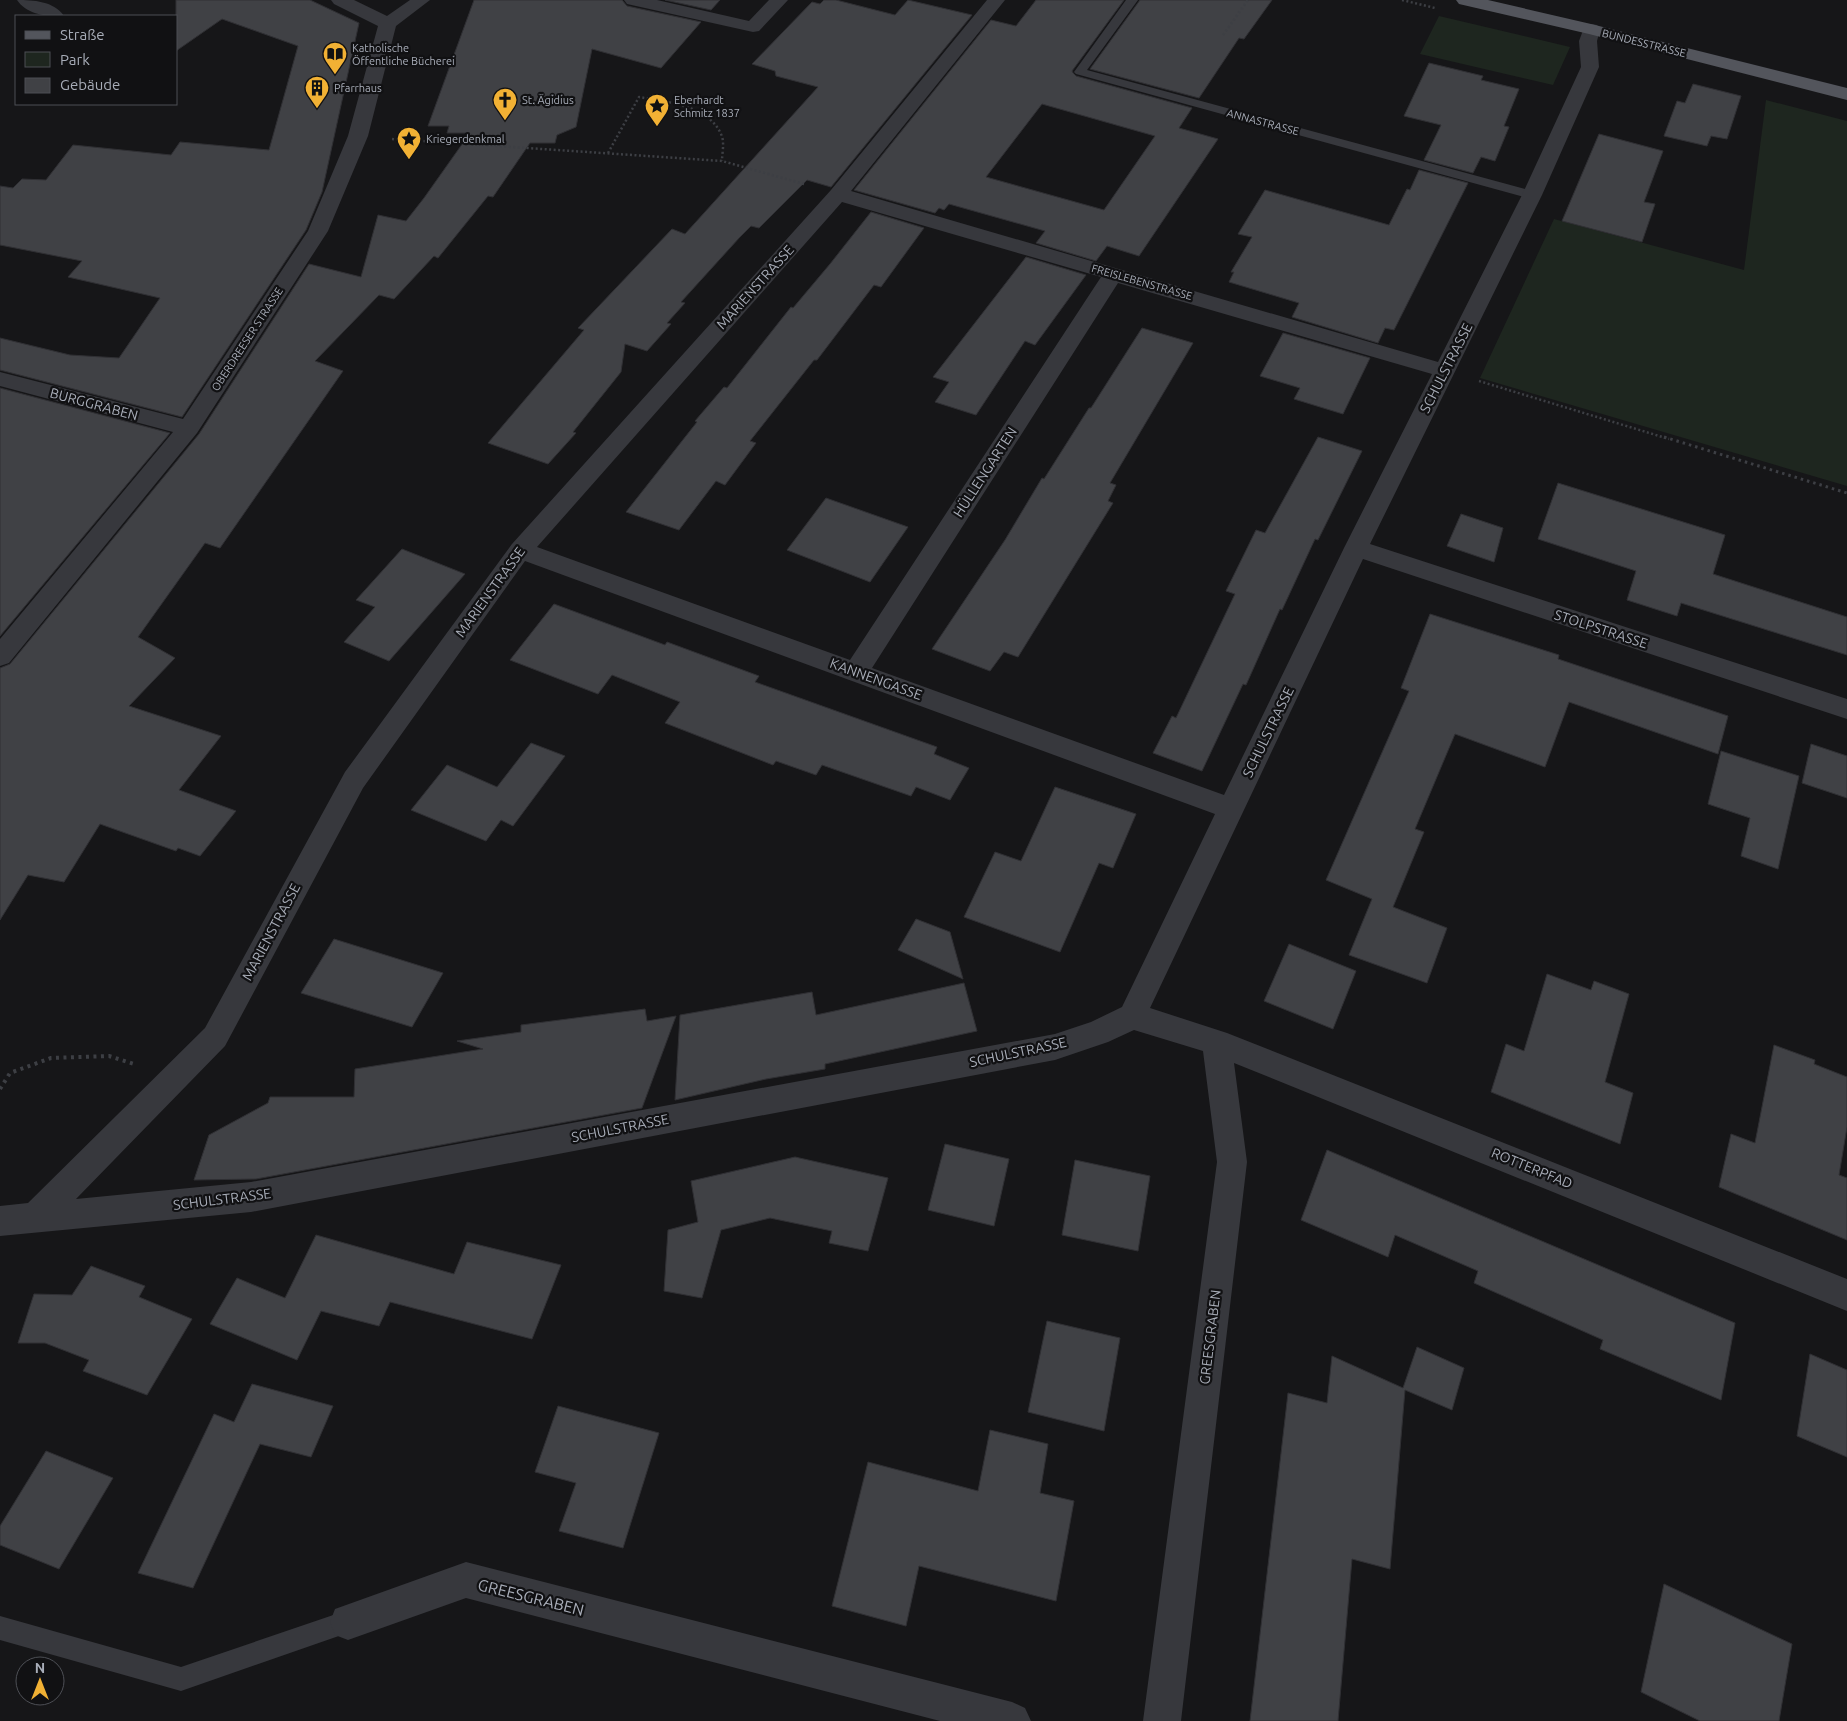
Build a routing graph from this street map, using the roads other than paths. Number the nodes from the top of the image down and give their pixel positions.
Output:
1 (26, 0) edge
2 (340, 0) edge
3 (421, 0) edge
4 (633, 0) edge
5 (779, 0) edge
6 (996, 0) edge
7 (1132, 0) edge
8 (1465, 0) edge
9 (54, 15) edge
10 (388, 24) junction
11 (1591, 29) junction
12 (1847, 94) edge
13 (838, 194) junction
14 (1532, 195) junction
15 (1114, 273) junction
16 (1445, 371) junction
17 (0, 379) edge
18 (188, 428) junction
19 (1356, 548) junction
20 (520, 550) junction
21 (0, 656) edge
22 (856, 672) junction
23 (1847, 709) edge
24 (1231, 809) junction
25 (1132, 1016) junction
26 (1217, 1042) junction
27 (35, 1218) junction
28 (0, 1222) edge
29 (1847, 1294) edge
30 (348, 1622) joint
31 (0, 1628) edge
32 (1012, 1721) edge
33 (1162, 1721) edge

1 - 9 street
2 - 10 street
3 - 10 street
4 - 5 street
6 - 13 street, MARIENSTRASSE
7 - 14 lane, ANNASTRASSE
8 - 11 main road, BUNDESSTRASSE
10 - 18 street, OBERDREESER STRASSE
11 - 12 main road, BUNDESSTRASSE
11 - 14 street, SCHULSTRASSE
13 - 15 street, FREISLEBENSTRASSE
13 - 20 street, MARIENSTRASSE
14 - 16 street, SCHULSTRASSE
15 - 16 street, FREISLEBENSTRASSE
15 - 22 street, HÜLLENGARTEN
16 - 19 street, SCHULSTRASSE
17 - 18 street, BURGGRABEN
18 - 21 street, OBERDREESER STRASSE
19 - 23 street, STOLPSTRASSE
19 - 24 street, SCHULSTRASSE
20 - 22 street, KANNENGASSE
20 - 27 street, MARIENSTRASSE
22 - 24 street, KANNENGASSE
24 - 25 street, SCHULSTRASSE
25 - 26 street
25 - 27 street, SCHULSTRASSE
26 - 29 street, ROTTERPFAD
26 - 33 street, GREESGRABEN
27 - 28 street, SCHULSTRASSE
30 - 31 lane, GREESGRABEN
30 - 32 street, GREESGRABEN

